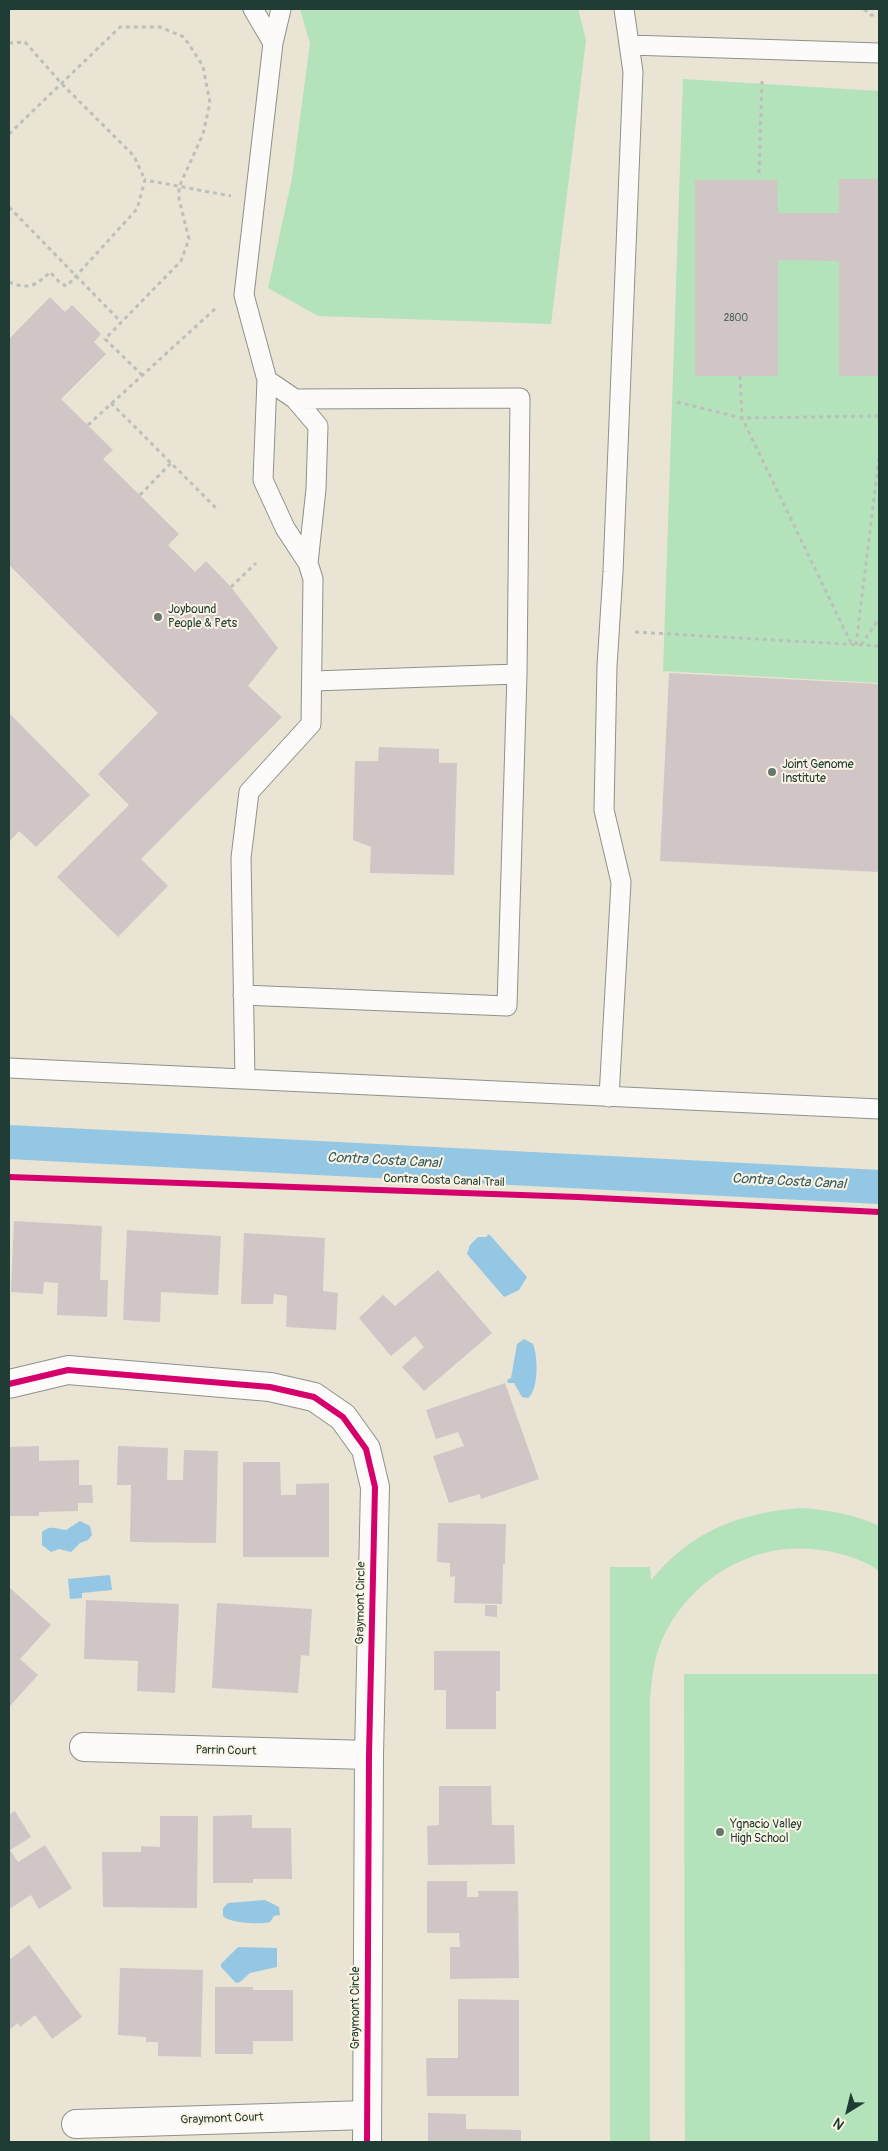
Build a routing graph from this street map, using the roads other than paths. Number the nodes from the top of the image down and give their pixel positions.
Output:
1 (253, 9) edge
2 (282, 9) edge
3 (624, 9) edge
4 (273, 43) junction
5 (629, 45) junction
6 (879, 53) edge
7 (267, 380) junction
8 (295, 399) junction
9 (308, 564) junction
10 (517, 674) junction
11 (312, 681) junction
12 (243, 995) junction
13 (9, 1068) edge
14 (245, 1079) junction
15 (609, 1097) junction
16 (879, 1109) edge
17 (9, 1384) edge
18 (84, 1747) dead end
19 (369, 1754) junction
20 (367, 2115) junction
21 (76, 2124) dead end
22 (367, 2142) edge

1 - 4 lane
2 - 4 lane
3 - 5 lane
4 - 7 lane
5 - 6 lane
5 - 15 lane
7 - 8 lane
7 - 9 lane
8 - 9 lane
8 - 10 lane
9 - 11 lane
10 - 11 lane
10 - 12 lane
11 - 12 lane
12 - 14 lane
13 - 14 lane
14 - 15 lane
15 - 16 lane
17 - 19 street, Graymont Circle
18 - 19 street, Parrin Court
19 - 20 street, Graymont Circle
20 - 21 street, Graymont Court
20 - 22 street, Graymont Circle

